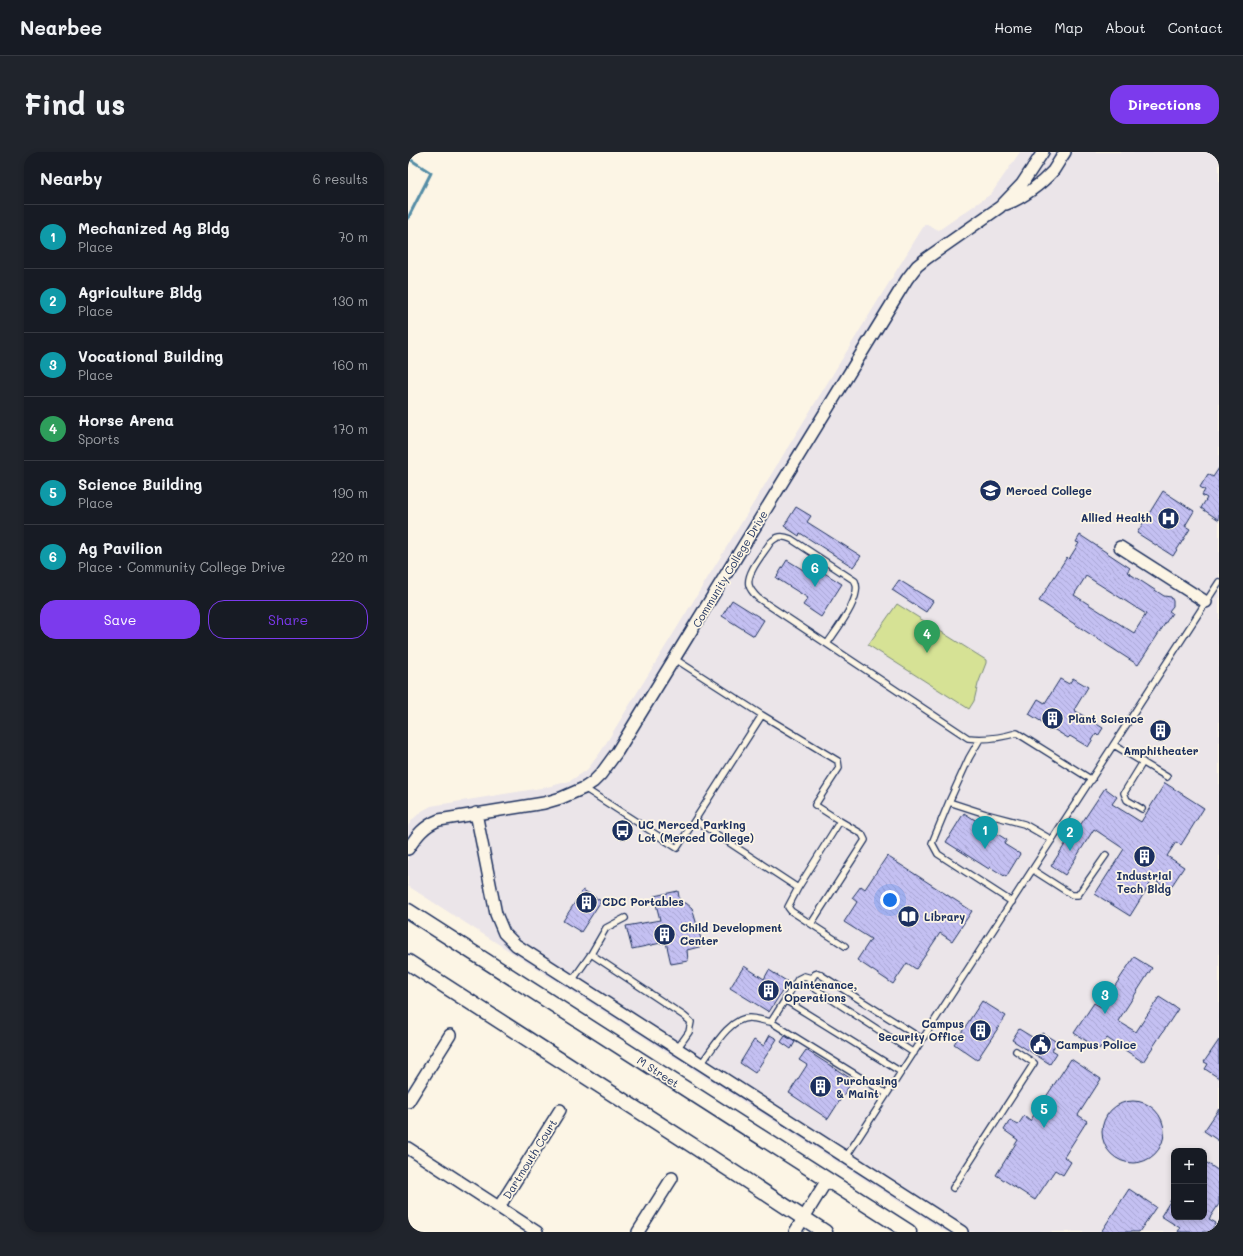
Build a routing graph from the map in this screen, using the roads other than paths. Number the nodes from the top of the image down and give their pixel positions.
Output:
1 (1043, 152) edge
2 (1065, 152) edge
3 (1000, 207) junction
4 (1120, 547) dead end
5 (1219, 582) edge
6 (1206, 602) junction
7 (827, 644) junction
8 (674, 659) junction
9 (762, 715) junction
10 (980, 739) junction
11 (1114, 745) junction
12 (1143, 762) junction
13 (1167, 777) dead end
14 (1092, 780) junction
15 (584, 788) junction
16 (949, 802) junction
17 (1142, 809) dead end
18 (476, 813) junction
19 (695, 820) junction
20 (840, 821) junction
21 (1052, 840) junction
22 (408, 849) edge
23 (1106, 855) dead end
24 (1033, 870) junction
25 (798, 888) junction
26 (1012, 902) junction
27 (408, 911) edge
28 (625, 918) dead end
29 (811, 924) junction
30 (845, 946) dead end
31 (591, 954) junction
32 (408, 962) edge
33 (812, 978) junction
34 (572, 981) junction
35 (785, 1000) junction
36 (771, 1022) junction
37 (450, 1035) dead end
38 (922, 1039) junction
39 (678, 1049) junction
40 (1016, 1051) dead end
41 (914, 1052) junction
42 (701, 1064) junction
43 (901, 1072) junction
44 (887, 1094) junction
45 (408, 1102) edge
46 (560, 1110) dead end
47 (408, 1148) edge
48 (846, 1157) junction
49 (672, 1178) dead end
50 (827, 1180) junction
51 (953, 1188) dead end
52 (499, 1207) junction
53 (803, 1218) junction
54 (537, 1232) edge
55 (638, 1232) edge
56 (795, 1232) edge
57 (825, 1232) edge
58 (909, 1232) edge
59 (962, 1232) edge

1 - 3 street, Community College Drive
2 - 3 street, Community College Drive
3 - 8 street, Community College Drive
4 - 6 street
5 - 6 lane
6 - 11 lane
7 - 7 lane
7 - 10 lane
8 - 9 lane
8 - 15 street, Community College Drive
9 - 19 lane
9 - 20 lane
10 - 14 lane
10 - 16 lane
11 - 12 lane
11 - 14 lane
12 - 13 lane
12 - 17 lane
14 - 21 lane
15 - 18 street, Community College Drive
15 - 19 lane
16 - 21 lane
16 - 26 lane
18 - 22 street, Community College Drive
18 - 34 street
19 - 25 lane
20 - 25 lane
20 - 29 lane
21 - 24 lane
23 - 24 lane
24 - 26 lane
25 - 29 lane
26 - 38 lane
27 - 50 street, M Street
28 - 31 lane
29 - 30 lane
31 - 34 lane
31 - 39 lane
32 - 53 street
33 - 35 lane
33 - 38 lane
33 - 41 lane
34 - 39 street
35 - 36 lane
35 - 43 lane
36 - 42 lane
36 - 44 lane
37 - 45 street
38 - 41 lane
39 - 42 street
40 - 51 lane
41 - 43 lane
42 - 48 street
43 - 44 lane
44 - 48 lane
46 - 52 street, Dartmouth Court
47 - 52 street
48 - 59 street
49 - 55 street
50 - 53 street
50 - 58 street, M Street
52 - 54 street
53 - 56 street
53 - 57 street

